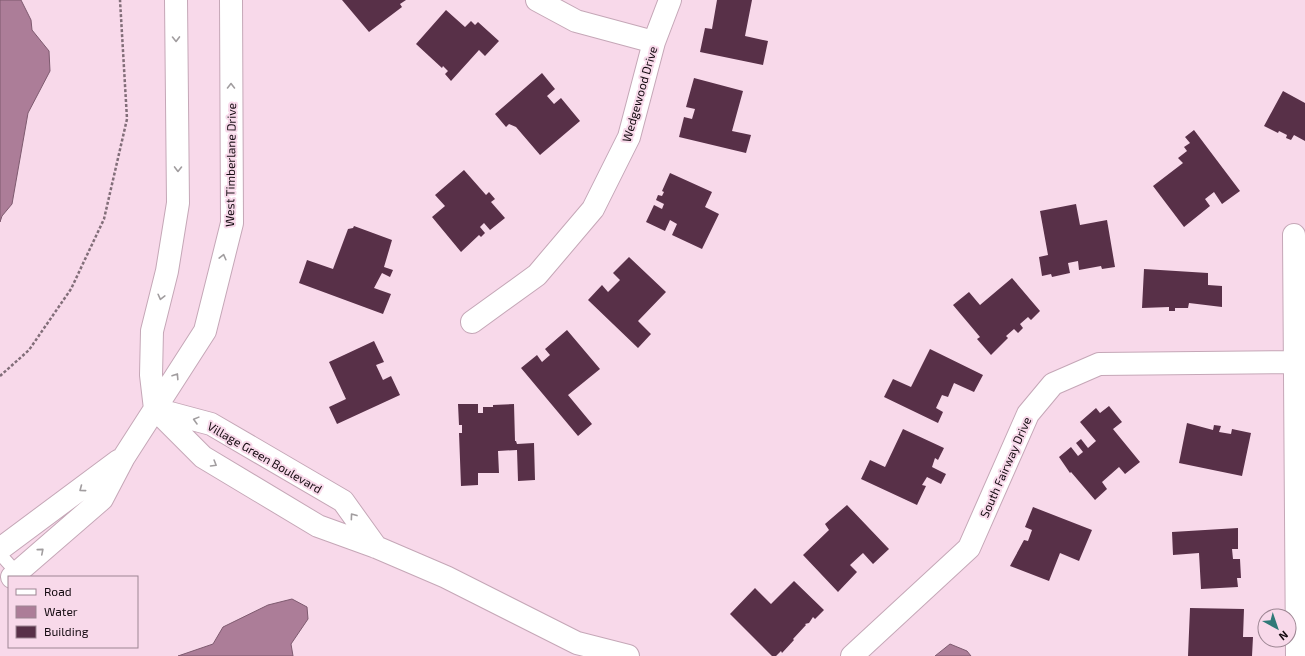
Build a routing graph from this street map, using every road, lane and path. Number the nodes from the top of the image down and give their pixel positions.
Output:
1 (120, 0) edge
2 (176, 0) edge
3 (231, 0) edge
4 (537, 0) edge
5 (670, 0) edge
6 (654, 42) junction
7 (1294, 235) dead end
8 (472, 322) dead end
9 (1295, 362) junction
10 (0, 376) edge
11 (155, 409) junction
12 (124, 457) junction
13 (376, 547) junction
14 (0, 549) edge
15 (0, 554) edge
16 (13, 576) edge
17 (8, 580) edge
18 (0, 587) edge
19 (628, 656) edge
20 (852, 656) edge
21 (1297, 656) edge

1 - 10 path
2 -> 11 street
11 -> 3 street, West Timberlane Drive
4 - 6 street
5 - 6 street, Wedgewood Drive
6 - 8 street, Wedgewood Drive
7 - 9 street
9 - 20 street, South Fairway Drive
9 - 21 street
11 - 12 street, West Timberlane Drive
11 -> 13 street
13 -> 11 street, Village Green Boulevard
12 -> 14 street, West Timberlane Drive
16 -> 12 street, West Timberlane Drive
13 - 19 street
15 - 16 lane
17 - 18 street, West Timberlane Drive

